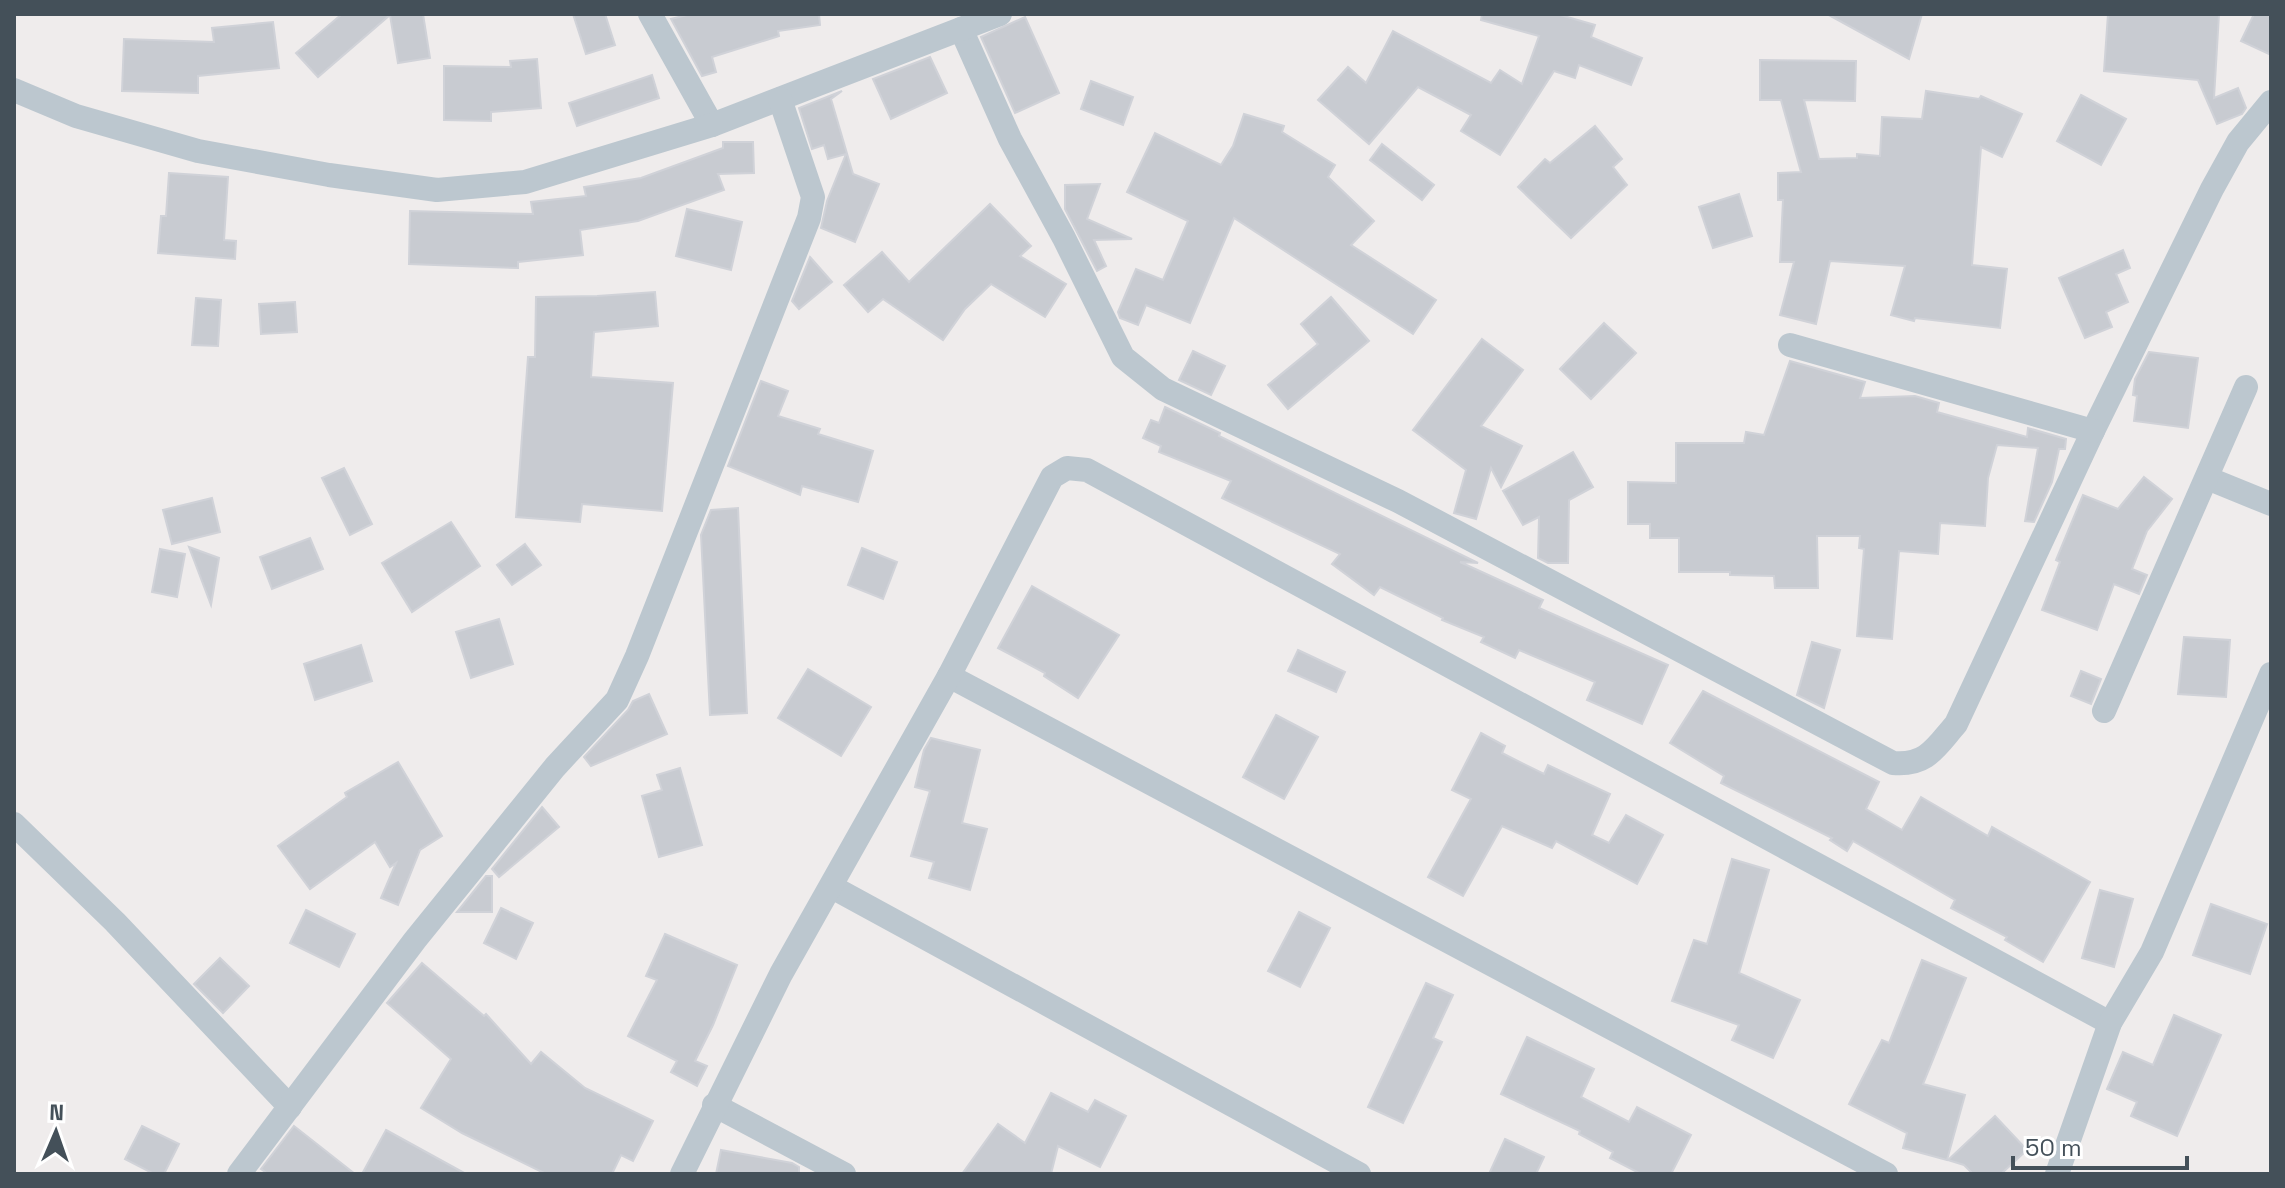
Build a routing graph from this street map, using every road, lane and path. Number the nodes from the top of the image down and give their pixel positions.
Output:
1 (650, 14) edge
2 (1000, 14) edge
3 (961, 29) junction
4 (14, 90) edge
5 (780, 99) junction
6 (2271, 102) edge
7 (712, 125) junction
8 (1790, 345) dead end
9 (2246, 387) dead end
10 (2093, 431) junction
11 (2207, 478) junction
12 (2271, 504) edge
13 (2271, 674) edge
14 (949, 676) junction
15 (2104, 711) dead end
16 (14, 824) edge
17 (832, 887) junction
18 (2110, 1023) junction
19 (714, 1105) junction
20 (290, 1107) junction
21 (239, 1174) edge
22 (682, 1174) edge
23 (844, 1174) edge
24 (1359, 1174) edge
25 (1886, 1174) edge
26 (2057, 1174) edge

1 - 7 street
2 - 3 street
3 - 5 street
3 - 10 street
4 - 7 street
5 - 7 street
5 - 20 street
6 - 10 street
8 - 10 street
9 - 11 street
11 - 12 street
11 - 15 street
13 - 18 street
14 - 17 street
14 - 18 street
14 - 25 street
16 - 20 street
17 - 19 street
17 - 24 street
18 - 26 street
19 - 22 street
19 - 23 street
20 - 21 street

